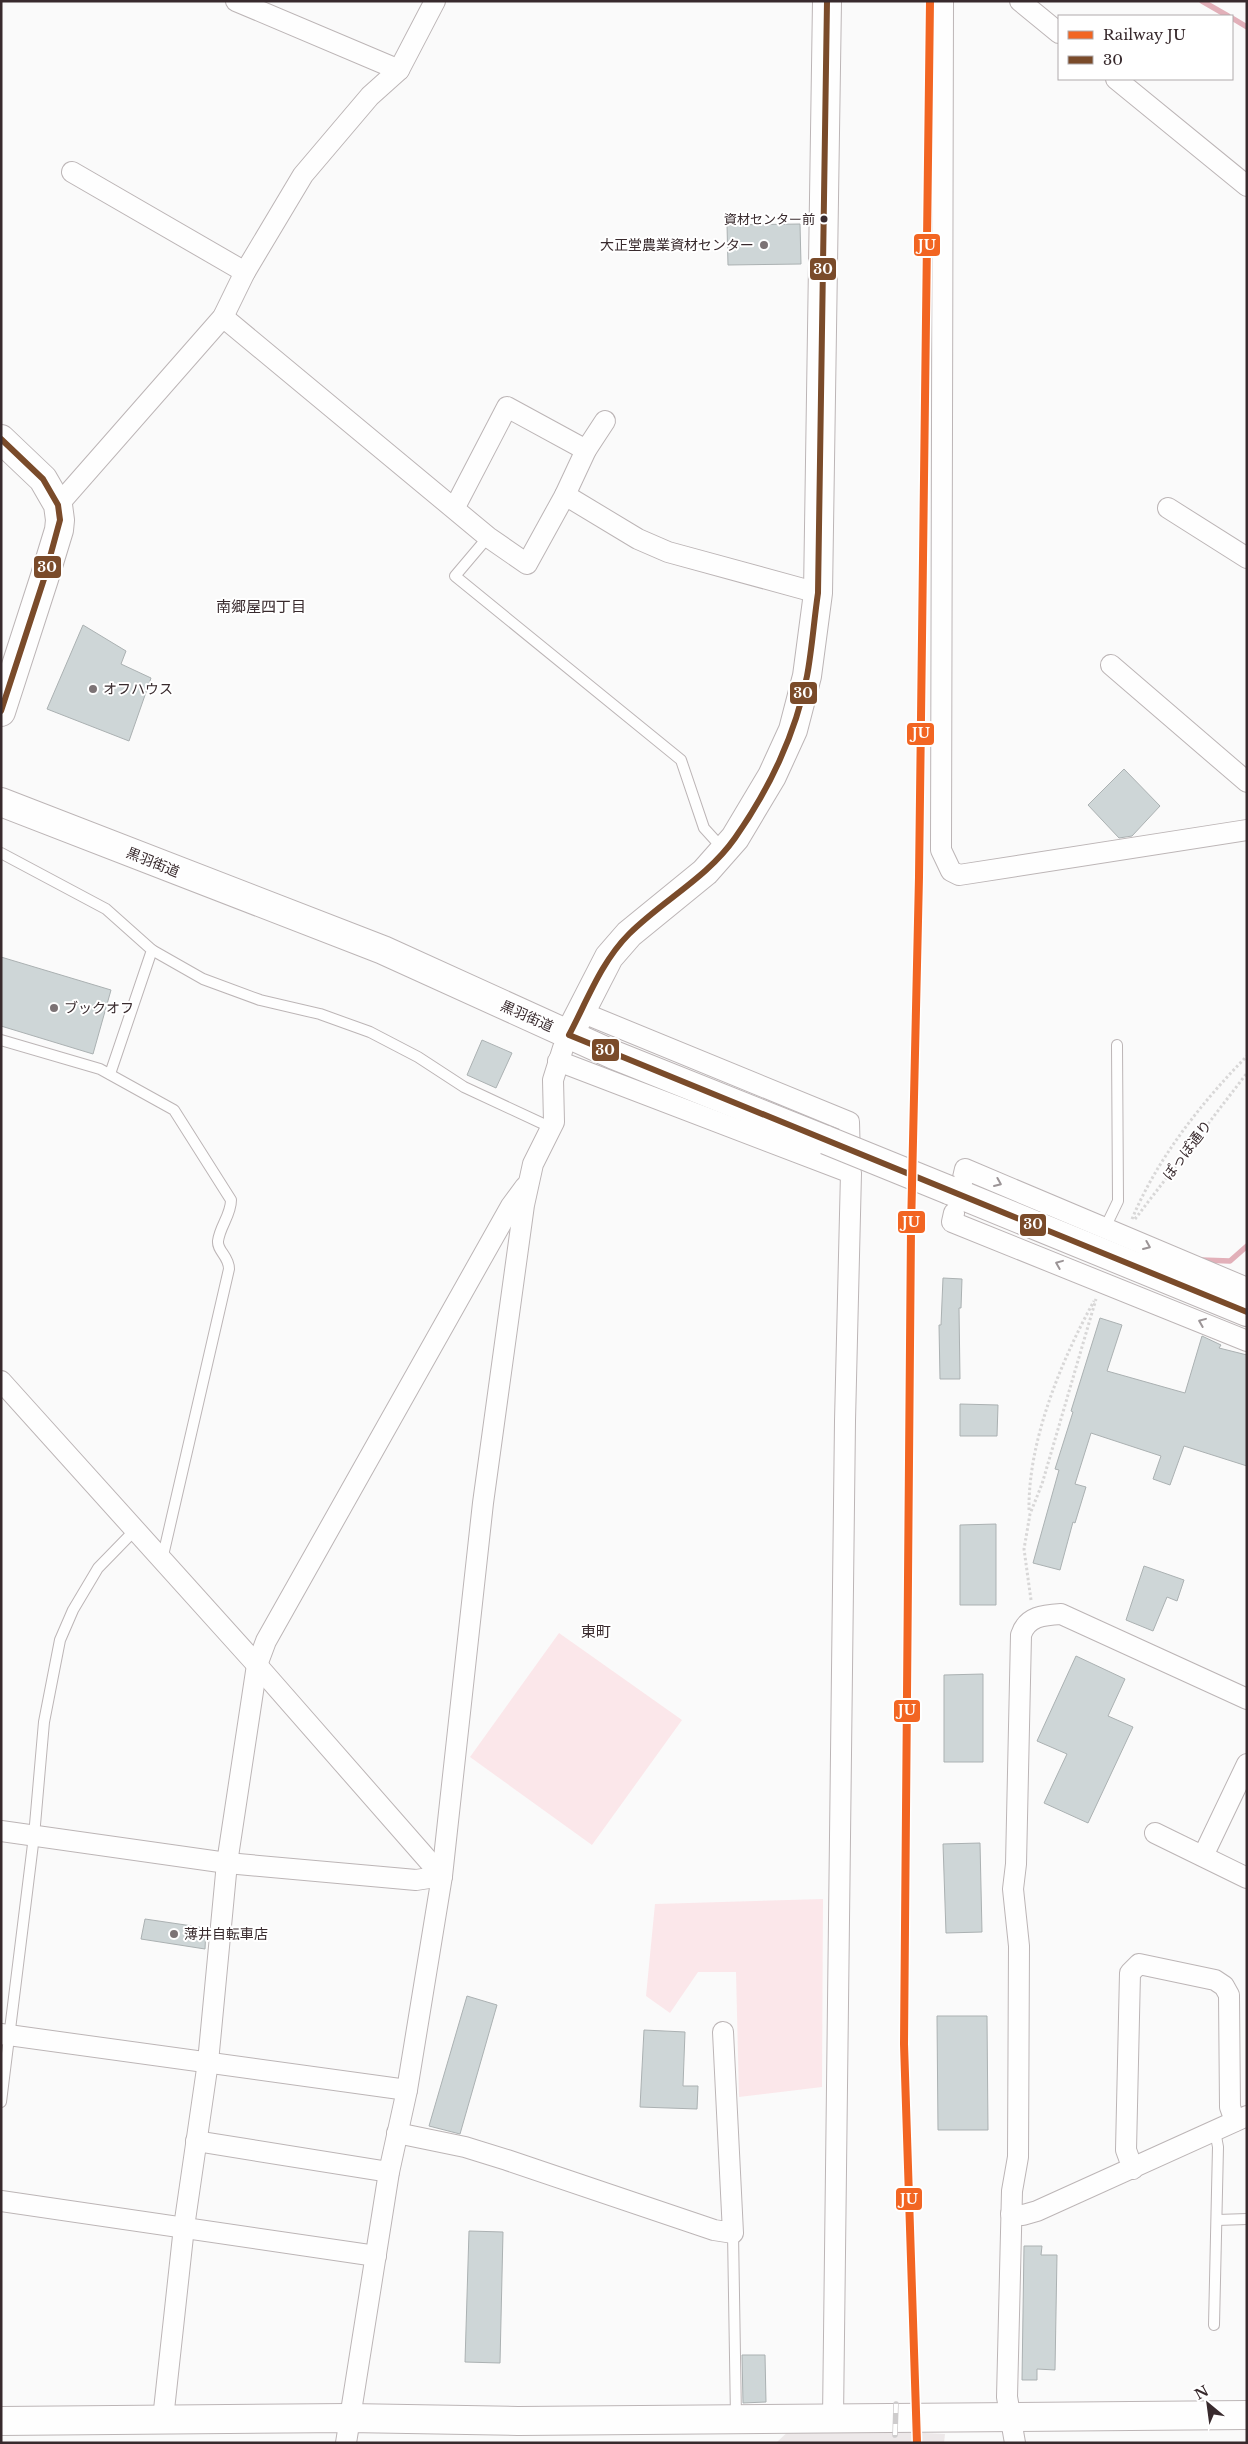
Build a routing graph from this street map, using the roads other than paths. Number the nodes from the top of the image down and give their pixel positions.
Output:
1 (236, 1) edge
2 (435, 1) edge
3 (827, 1) edge
4 (943, 1) edge
5 (1020, 1) edge
6 (1058, 32) edge
7 (399, 70) junction
8 (1117, 80) edge
9 (72, 172) dead end
10 (1247, 186) edge
11 (245, 272) junction
12 (223, 317) junction
13 (604, 420) dead end
14 (1, 439) edge
15 (586, 450) junction
16 (565, 494) junction
17 (58, 505) junction
18 (455, 507) junction
19 (1168, 508) dead end
20 (488, 537) junction
21 (1247, 558) edge
22 (818, 593) junction
23 (1110, 665) dead end
24 (1, 712) edge
25 (1247, 782) edge
26 (1, 802) edge
27 (1247, 830) edge
28 (724, 851) junction
29 (1, 853) edge
30 (152, 950) junction
31 (575, 1024) junction
32 (1, 1040) edge
33 (1117, 1046) dead end
34 (558, 1061) junction
35 (110, 1074) junction
36 (552, 1128) junction
37 (850, 1173) junction
38 (528, 1184) junction
39 (955, 1195) junction
40 (1105, 1228) junction
41 (1247, 1288) edge
42 (1247, 1312) edge
43 (1247, 1341) edge
44 (1, 1381) edge
45 (135, 1530) junction
46 (162, 1560) junction
47 (257, 1665) junction
48 (1247, 1699) edge
49 (1247, 1764) edge
50 (1, 1831) edge
51 (1155, 1833) dead end
52 (34, 1836) junction
53 (1203, 1856) junction
54 (227, 1863) junction
55 (442, 1876) junction
56 (1247, 1878) edge
57 (723, 2032) dead end
58 (5, 2034) edge
59 (208, 2062) junction
60 (406, 2090) junction
61 (1, 2102) edge
62 (1241, 2118) edge
63 (1215, 2131) junction
64 (397, 2133) junction
65 (196, 2141) junction
66 (1133, 2169) junction
67 (389, 2172) junction
68 (1, 2201) edge
69 (1011, 2214) junction
70 (1247, 2219) edge
71 (1217, 2220) junction
72 (184, 2227) junction
73 (733, 2233) junction
74 (376, 2256) junction
75 (1214, 2326) dead end
76 (1247, 2414) edge
77 (163, 2419) junction
78 (833, 2419) junction
79 (1, 2421) edge
80 (748, 2427) edge
81 (347, 2430) edge
82 (1014, 2430) edge

1 - 7 street
2 - 7 street
3 - 22 street
4 - 27 street
5 - 6 street
7 - 11 street
8 - 10 street
9 - 11 street
11 - 12 street
12 - 17 street
12 - 18 street
13 - 15 street
14 - 17 street
15 - 16 street
15 - 18 street
16 - 20 street
16 - 22 street
17 - 24 street
18 - 20 street
19 - 21 street
20 - 28 lane
22 - 28 street
23 - 25 street
26 - 31 street, 黒羽街道
28 - 31 street
29 - 30 lane
30 - 35 lane
30 - 36 lane
31 - 34 street
31 - 37 street
31 - 39 street, 黒羽街道, bridge
32 - 35 lane
33 - 40 lane
34 - 36 street
34 - 37 street
35 - 46 lane
36 - 38 street
37 - 78 street
38 - 47 street
38 - 55 street
39 -> 40 street
39 - 42 street, 黒羽街道
43 -> 39 street
40 -> 41 street
44 - 45 street
45 - 46 street
45 - 52 lane
46 - 47 street
47 - 54 street
47 - 55 street
48 - 69 street
49 - 53 street
50 - 52 street
51 - 53 street
52 - 54 street
52 - 58 lane
53 - 56 street
54 - 55 street
54 - 59 street
55 - 60 street
57 - 73 street
58 - 59 street
58 - 61 lane
59 - 60 street
59 - 65 street
60 - 64 street
62 - 63 street
62 - 66 street
63 - 66 street
63 - 71 lane
64 - 67 street
64 - 73 street
65 - 67 street
65 - 72 street
66 - 69 street
67 - 74 street
68 - 72 street
69 - 82 street
70 - 71 lane
71 - 75 lane
72 - 74 street
72 - 77 street
73 - 80 lane
74 - 81 street
76 - 82 street
77 - 79 street
77 - 81 street
78 - 80 street
78 - 82 street
80 - 81 street

